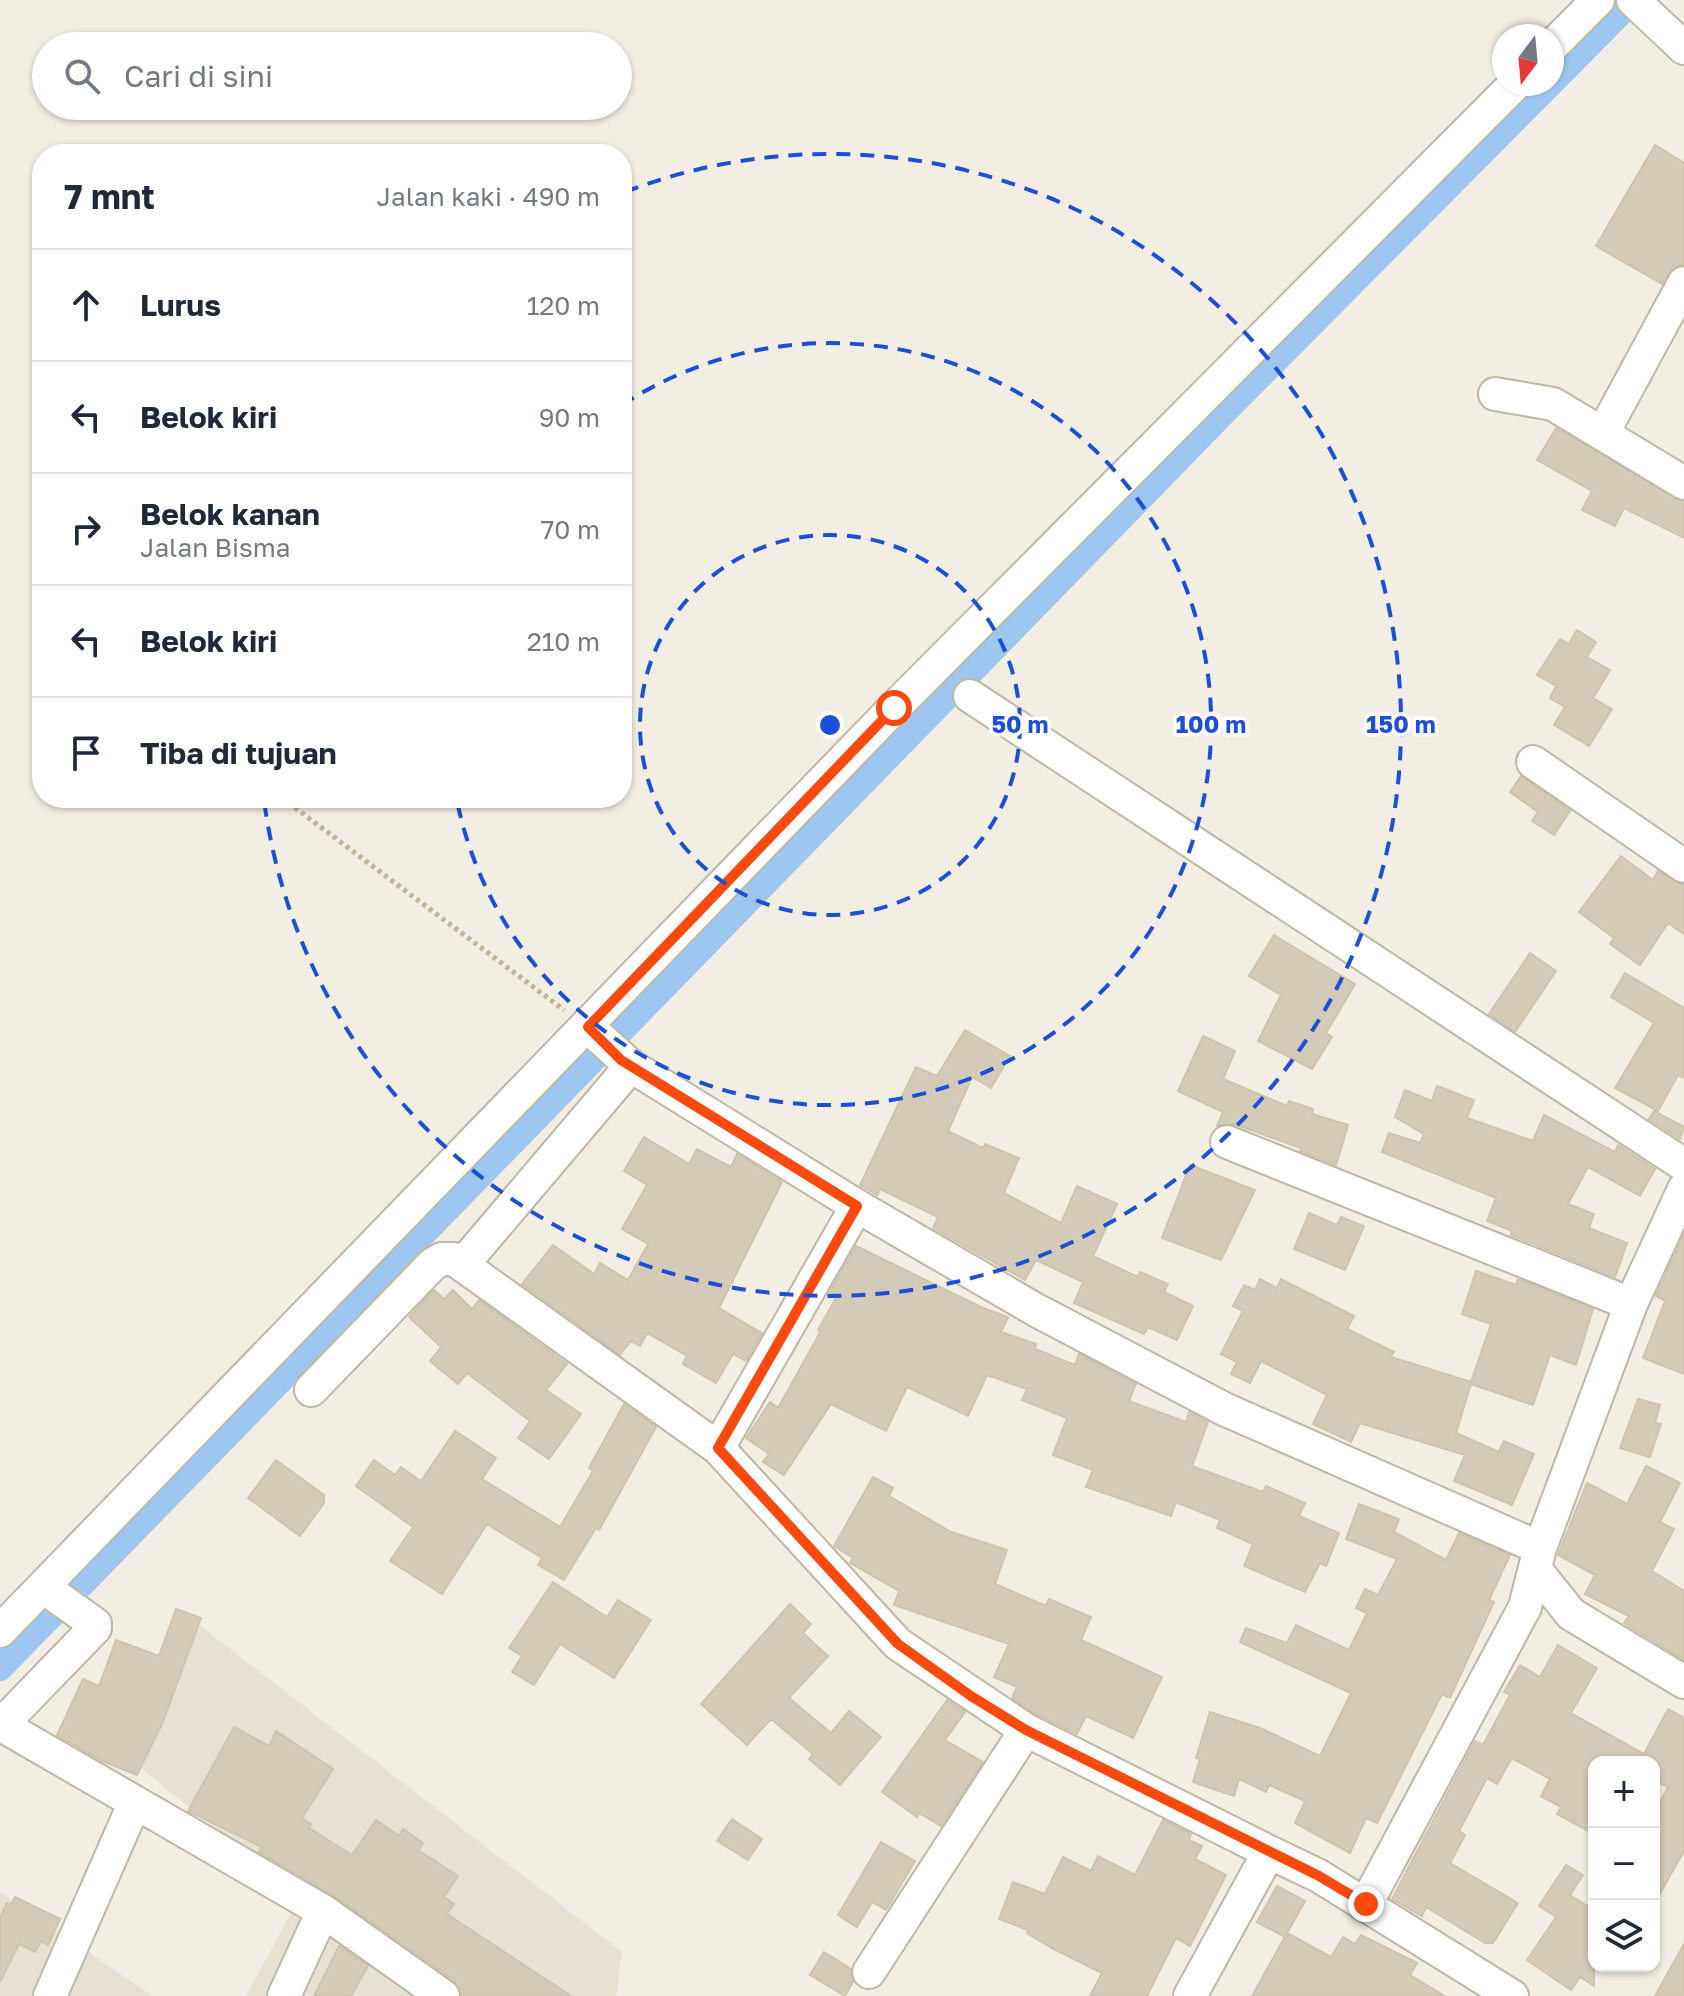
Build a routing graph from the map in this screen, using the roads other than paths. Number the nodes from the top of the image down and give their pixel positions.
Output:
1 (1598, 0) edge
2 (1649, 7) edge
3 (1564, 34) edge
4 (1684, 48) edge
5 (1503, 96) edge
6 (1684, 283) edge
7 (1495, 394) dead end
8 (1604, 431) junction
9 (1684, 483) edge
10 (970, 696) dead end
11 (1533, 762) dead end
12 (1684, 866) edge
13 (590, 1030) junction
14 (626, 1063) junction
15 (1227, 1142) dead end
16 (1684, 1165) edge
17 (1684, 1189) edge
18 (857, 1206) junction
19 (463, 1264) junction
20 (1631, 1304) junction
21 (311, 1390) dead end
22 (718, 1448) junction
23 (1537, 1559) junction
24 (50, 1592) junction
25 (1525, 1607) junction
26 (1571, 1614) junction
27 (0, 1631) edge
28 (1684, 1682) edge
29 (1026, 1730) junction
30 (135, 1802) junction
31 (1269, 1852) junction
32 (1366, 1904) junction
33 (323, 1911) junction
34 (869, 1972) dead end
35 (50, 1996) edge
36 (284, 1996) edge
37 (443, 1996) edge
38 (1190, 1996) edge
39 (1512, 1996) edge

1 - 3 street
2 - 4 street
5 - 13 street
6 - 8 street
7 - 8 street
8 - 9 street
10 - 16 street
11 - 12 street
13 - 14 street
13 - 24 street
14 - 18 street
14 - 19 street
15 - 20 street
17 - 20 street
18 - 22 street
18 - 23 street
19 - 21 street
19 - 22 street
20 - 23 street
22 - 29 street
23 - 25 street
23 - 26 street
24 - 27 street
24 - 30 street
25 - 26 street
25 - 32 street
26 - 28 street
29 - 31 street
29 - 34 street
30 - 33 street
30 - 35 street
31 - 32 street
31 - 38 street
32 - 39 street
33 - 36 street
33 - 37 street

